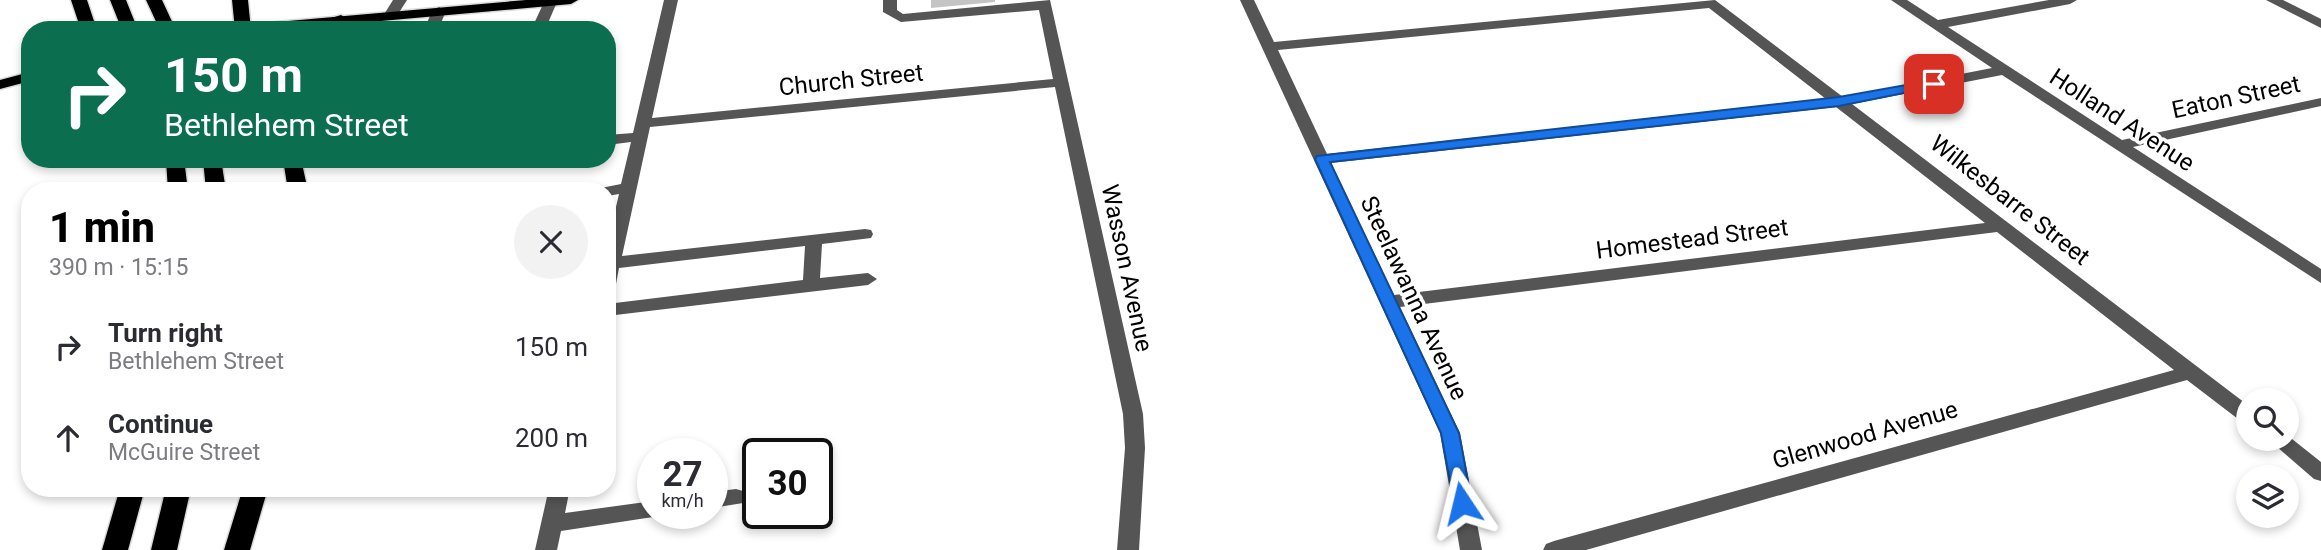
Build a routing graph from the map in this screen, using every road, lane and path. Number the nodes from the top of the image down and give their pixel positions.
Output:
1 (79, 0) edge
2 (118, 0) edge
3 (240, 0) edge
4 (400, 0) edge
5 (571, 0) edge
6 (671, 0) edge
7 (890, 0) edge
8 (1247, 0) edge
9 (1898, 0) edge
10 (2070, 0) edge
11 (2273, 0) edge
12 (550, 2) junction
13 (1709, 2) edge
14 (1044, 3) edge
15 (439, 12) junction
16 (390, 16) junction
17 (341, 20) junction
18 (86, 21) edge
19 (127, 21) edge
20 (239, 21) edge
21 (330, 21) edge
22 (337, 21) edge
23 (435, 21) edge
24 (542, 21) edge
25 (2321, 24) edge
26 (1936, 25) junction
27 (1269, 47) junction
28 (2005, 70) junction
29 (21, 79) edge
30 (1062, 82) junction
31 (0, 85) edge
32 (1839, 102) junction
33 (2321, 102) edge
34 (643, 130) junction
35 (616, 138) edge
36 (2119, 145) junction
37 (1322, 159) junction
38 (629, 188) junction
39 (616, 190) edge
40 (2001, 226) junction
41 (865, 234) dead end
42 (814, 240) junction
43 (616, 245) edge
44 (616, 263) edge
45 (2321, 277) edge
46 (867, 279) dead end
47 (811, 285) junction
48 (1389, 302) junction
49 (616, 309) edge
50 (2190, 372) junction
51 (2236, 407) edge
52 (2294, 451) edge
53 (2321, 472) edge
54 (736, 496) dead end
55 (130, 497) edge
56 (177, 497) edge
57 (253, 497) edge
58 (558, 497) edge
59 (728, 497) edge
60 (637, 511) edge
61 (551, 524) junction
62 (115, 550) edge
63 (164, 550) edge
64 (237, 550) edge
65 (545, 550) edge
66 (1128, 550) edge
67 (1471, 550) edge
68 (1554, 550) edge

1 - 18 highway
2 - 19 highway
3 - 20 highway
4 - 16 street
5 - 12 main road
6 - 34 street
7 - 14 street
8 - 27 street, Steelawanna Avenue
9 - 26 street, Holland Avenue
10 - 26 street
11 - 25 street
12 - 15 main road
12 - 24 street
13 - 27 street
13 - 32 street, Wilkesbarre Street
14 - 30 street, Wasson Avenue
15 - 16 main road
15 - 23 street
16 - 17 main road
17 - 21 main road
17 - 22 highway
26 - 28 street, Holland Avenue
27 - 37 street, Steelawanna Avenue
28 - 32 street
28 - 36 street, Holland Avenue
29 - 31 main road
30 - 34 street, Church Street
30 - 66 street, Wasson Avenue
32 - 37 street
32 - 40 street, Wilkesbarre Street
33 - 36 street, Eaton Street
34 - 35 street, Church Street
34 - 38 street
36 - 45 street, Holland Avenue
37 - 48 street, Steelawanna Avenue
38 - 39 street
38 - 43 street
40 - 48 street, Homestead Street
40 - 50 street, Wilkesbarre Street
41 - 42 street
42 - 44 street
42 - 47 street
46 - 47 street
47 - 49 street
48 - 67 street, Steelawanna Avenue
50 - 51 street, Wilkesbarre Street
50 - 68 street, Glenwood Avenue
52 - 53 street
54 - 59 street
55 - 62 highway
56 - 63 highway
57 - 64 highway
58 - 61 street
60 - 61 street
61 - 65 street

